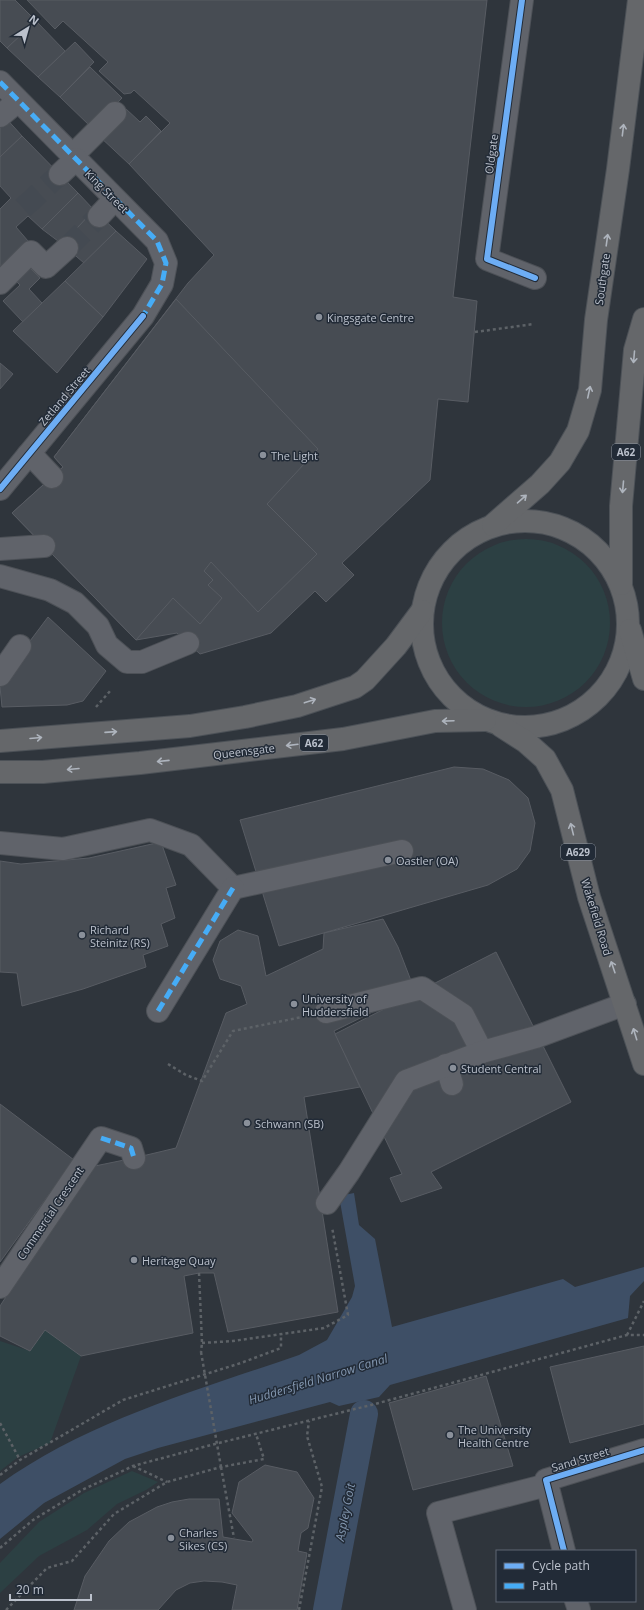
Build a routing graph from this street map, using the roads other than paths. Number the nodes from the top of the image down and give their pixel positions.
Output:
1 (522, 0) edge
2 (639, 0) edge
3 (0, 82) edge
4 (18, 101) junction
5 (115, 113) dead end
6 (0, 116) edge
7 (74, 157) junction
8 (60, 174) tunnel mouth
9 (116, 199) junction
10 (99, 216) tunnel mouth
11 (67, 248) tunnel mouth
12 (535, 278) dead end
13 (0, 283) edge
14 (143, 316) joint
15 (644, 320) edge
16 (28, 454) junction
17 (52, 477) dead end
18 (0, 489) edge
19 (493, 525) junction
20 (44, 546) dead end
21 (0, 549) edge
22 (0, 576) edge
23 (621, 587) junction
24 (422, 611) junction
25 (628, 623) junction
26 (188, 643) dead end
27 (20, 646) dead end
28 (0, 675) edge
29 (644, 679) edge
30 (492, 722) junction
31 (0, 741) edge
32 (0, 772) edge
33 (0, 843) edge
34 (402, 851) dead end
35 (233, 888) junction
36 (626, 1004) junction
37 (158, 1011) dead end
38 (326, 1012) road end
39 (482, 1052) junction
40 (644, 1064) edge
41 (134, 1158) dead end
42 (327, 1203) road end
43 (0, 1287) edge
44 (644, 1450) edge
45 (547, 1485) junction
46 (564, 1550) edge
47 (465, 1610) edge

1 - 12 street, Oldgate
19 -> 2 highway, Southgate
3 - 4 street, King Street
4 - 6 street
4 - 7 street, King Street
5 - 7 street
7 - 8 street
7 - 9 street, King Street
9 - 10 street
9 - 14 street, King Street
11 - 13 street
14 - 16 street, Zetland Street
15 -> 23 highway, A62
16 - 17 street
16 - 18 street, Zetland Street
19 - 23 highway
19 - 24 highway
20 - 21 street
22 - 26 street
23 - 25 highway
24 - 30 highway
31 -> 24 highway
25 - 29 highway
25 - 30 highway
27 - 28 street
30 -> 32 highway, Queensgate / A62
36 -> 30 highway, Wakefield Road / A629
33 - 35 street
34 - 35 street
35 - 37 street
36 - 39 street
40 -> 36 highway, Wakefield Road / A629
38 - 39 street
39 - 42 street
41 - 43 street, Commercial Crescent
44 - 45 street, Sand Street
45 - 46 street, Sand Street
45 - 47 street

